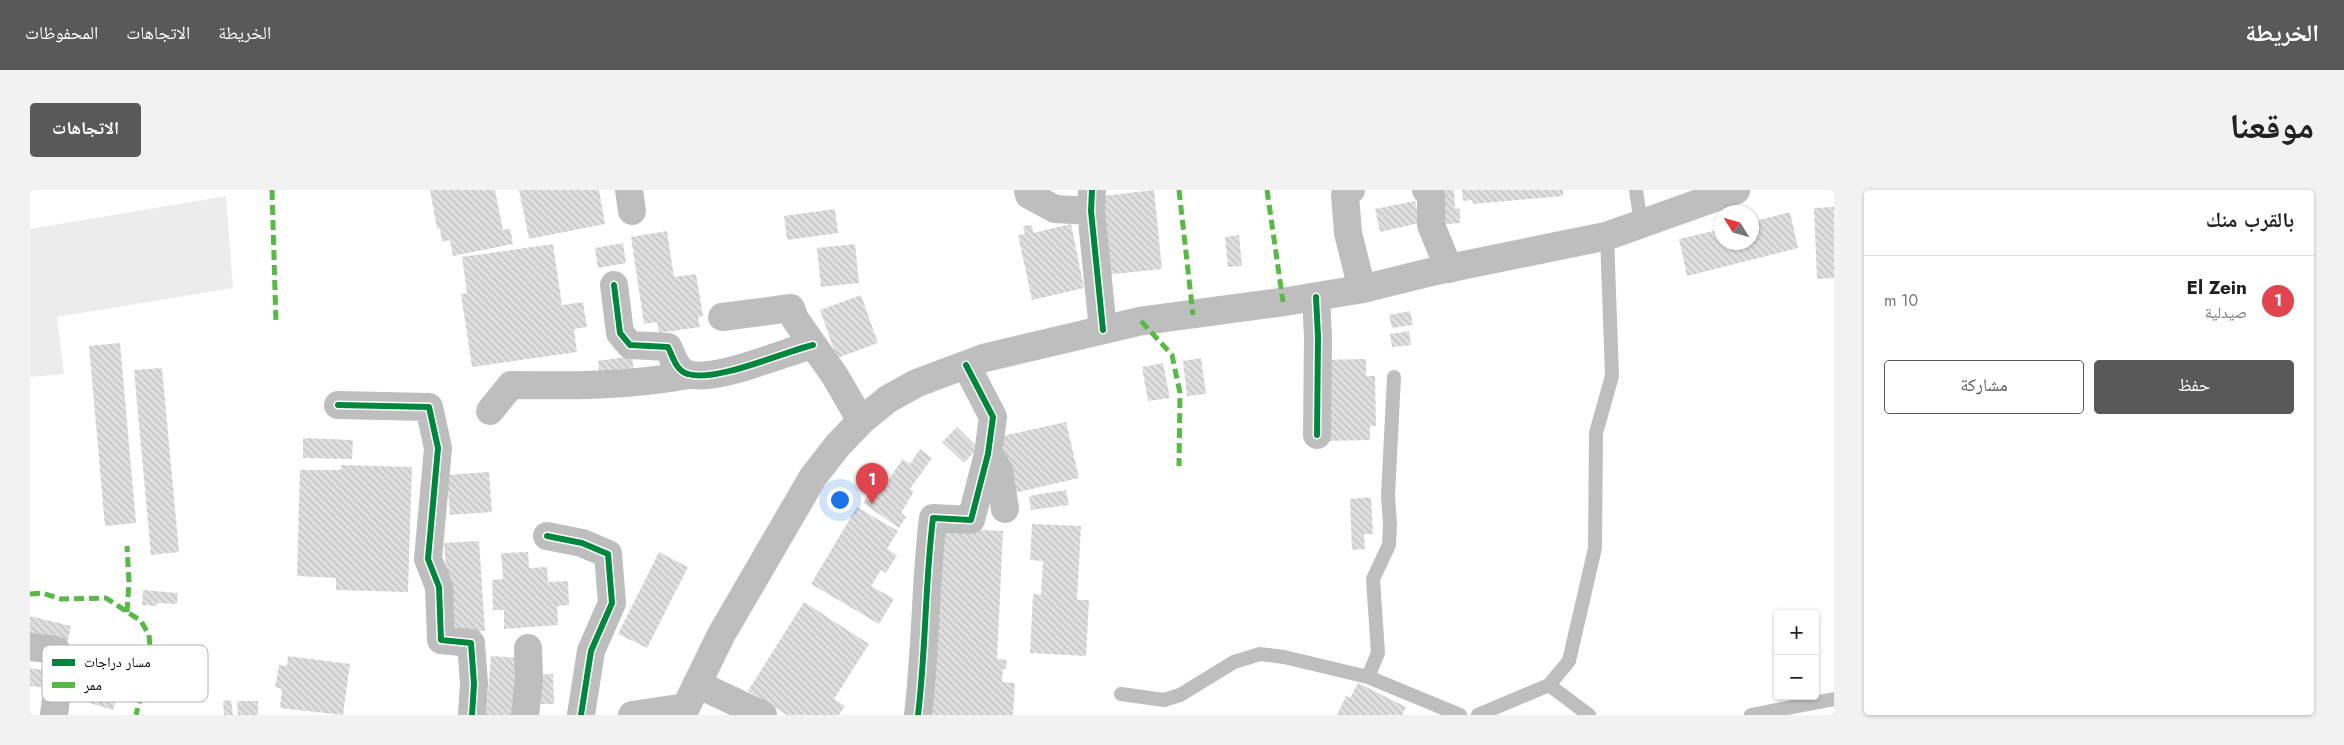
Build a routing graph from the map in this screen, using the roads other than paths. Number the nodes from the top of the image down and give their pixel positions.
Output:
1 (1028, 190) edge
2 (1351, 190) edge
3 (1426, 190) edge
4 (1636, 190) edge
5 (1736, 190) edge
6 (1091, 200) edge
7 (1641, 224) junction
8 (1607, 236) junction
9 (1450, 269) junction
10 (614, 285) dead end
11 (1362, 289) junction
12 (1316, 297) junction
13 (722, 317) dead end
14 (1104, 330) junction
15 (813, 346) junction
16 (966, 365) junction
17 (688, 375) junction
18 (1394, 377) dead end
19 (338, 405) dead end
20 (490, 411) dead end
21 (860, 421) junction
22 (1317, 435) dead end
23 (988, 454) junction
24 (1005, 509) dead end
25 (547, 536) dead end
26 (528, 648) dead end
27 (1368, 677) junction
28 (1549, 685) junction
29 (1121, 694) dead end
30 (1834, 699) edge
31 (56, 702) edge
32 (688, 702) edge
33 (1498, 710) edge
34 (54, 715) edge
35 (472, 715) edge
36 (525, 715) edge
37 (581, 715) edge
38 (632, 715) edge
39 (763, 715) edge
40 (918, 715) edge
41 (1460, 715) edge
42 (1478, 715) edge
43 (1589, 715) edge
44 (1750, 715) edge

1 - 6 main road
2 - 11 main road
3 - 9 main road
4 - 7 lane
5 - 7 main road
6 - 14 main road
7 - 8 main road
8 - 9 main road
8 - 28 lane
9 - 11 main road
10 - 17 main road
11 - 12 main road
12 - 14 main road
12 - 22 main road
13 - 15 main road
14 - 16 main road
15 - 17 main road
15 - 21 main road
16 - 21 main road
16 - 23 main road
17 - 20 main road
18 - 27 lane
19 - 35 main road
21 - 32 main road
23 - 24 main road
23 - 40 main road
25 - 37 main road
26 - 36 main road
27 - 29 lane
27 - 41 lane
28 - 33 lane
28 - 43 lane
30 - 44 lane
31 - 34 main road
32 - 38 main road
32 - 39 main road
33 - 42 lane

